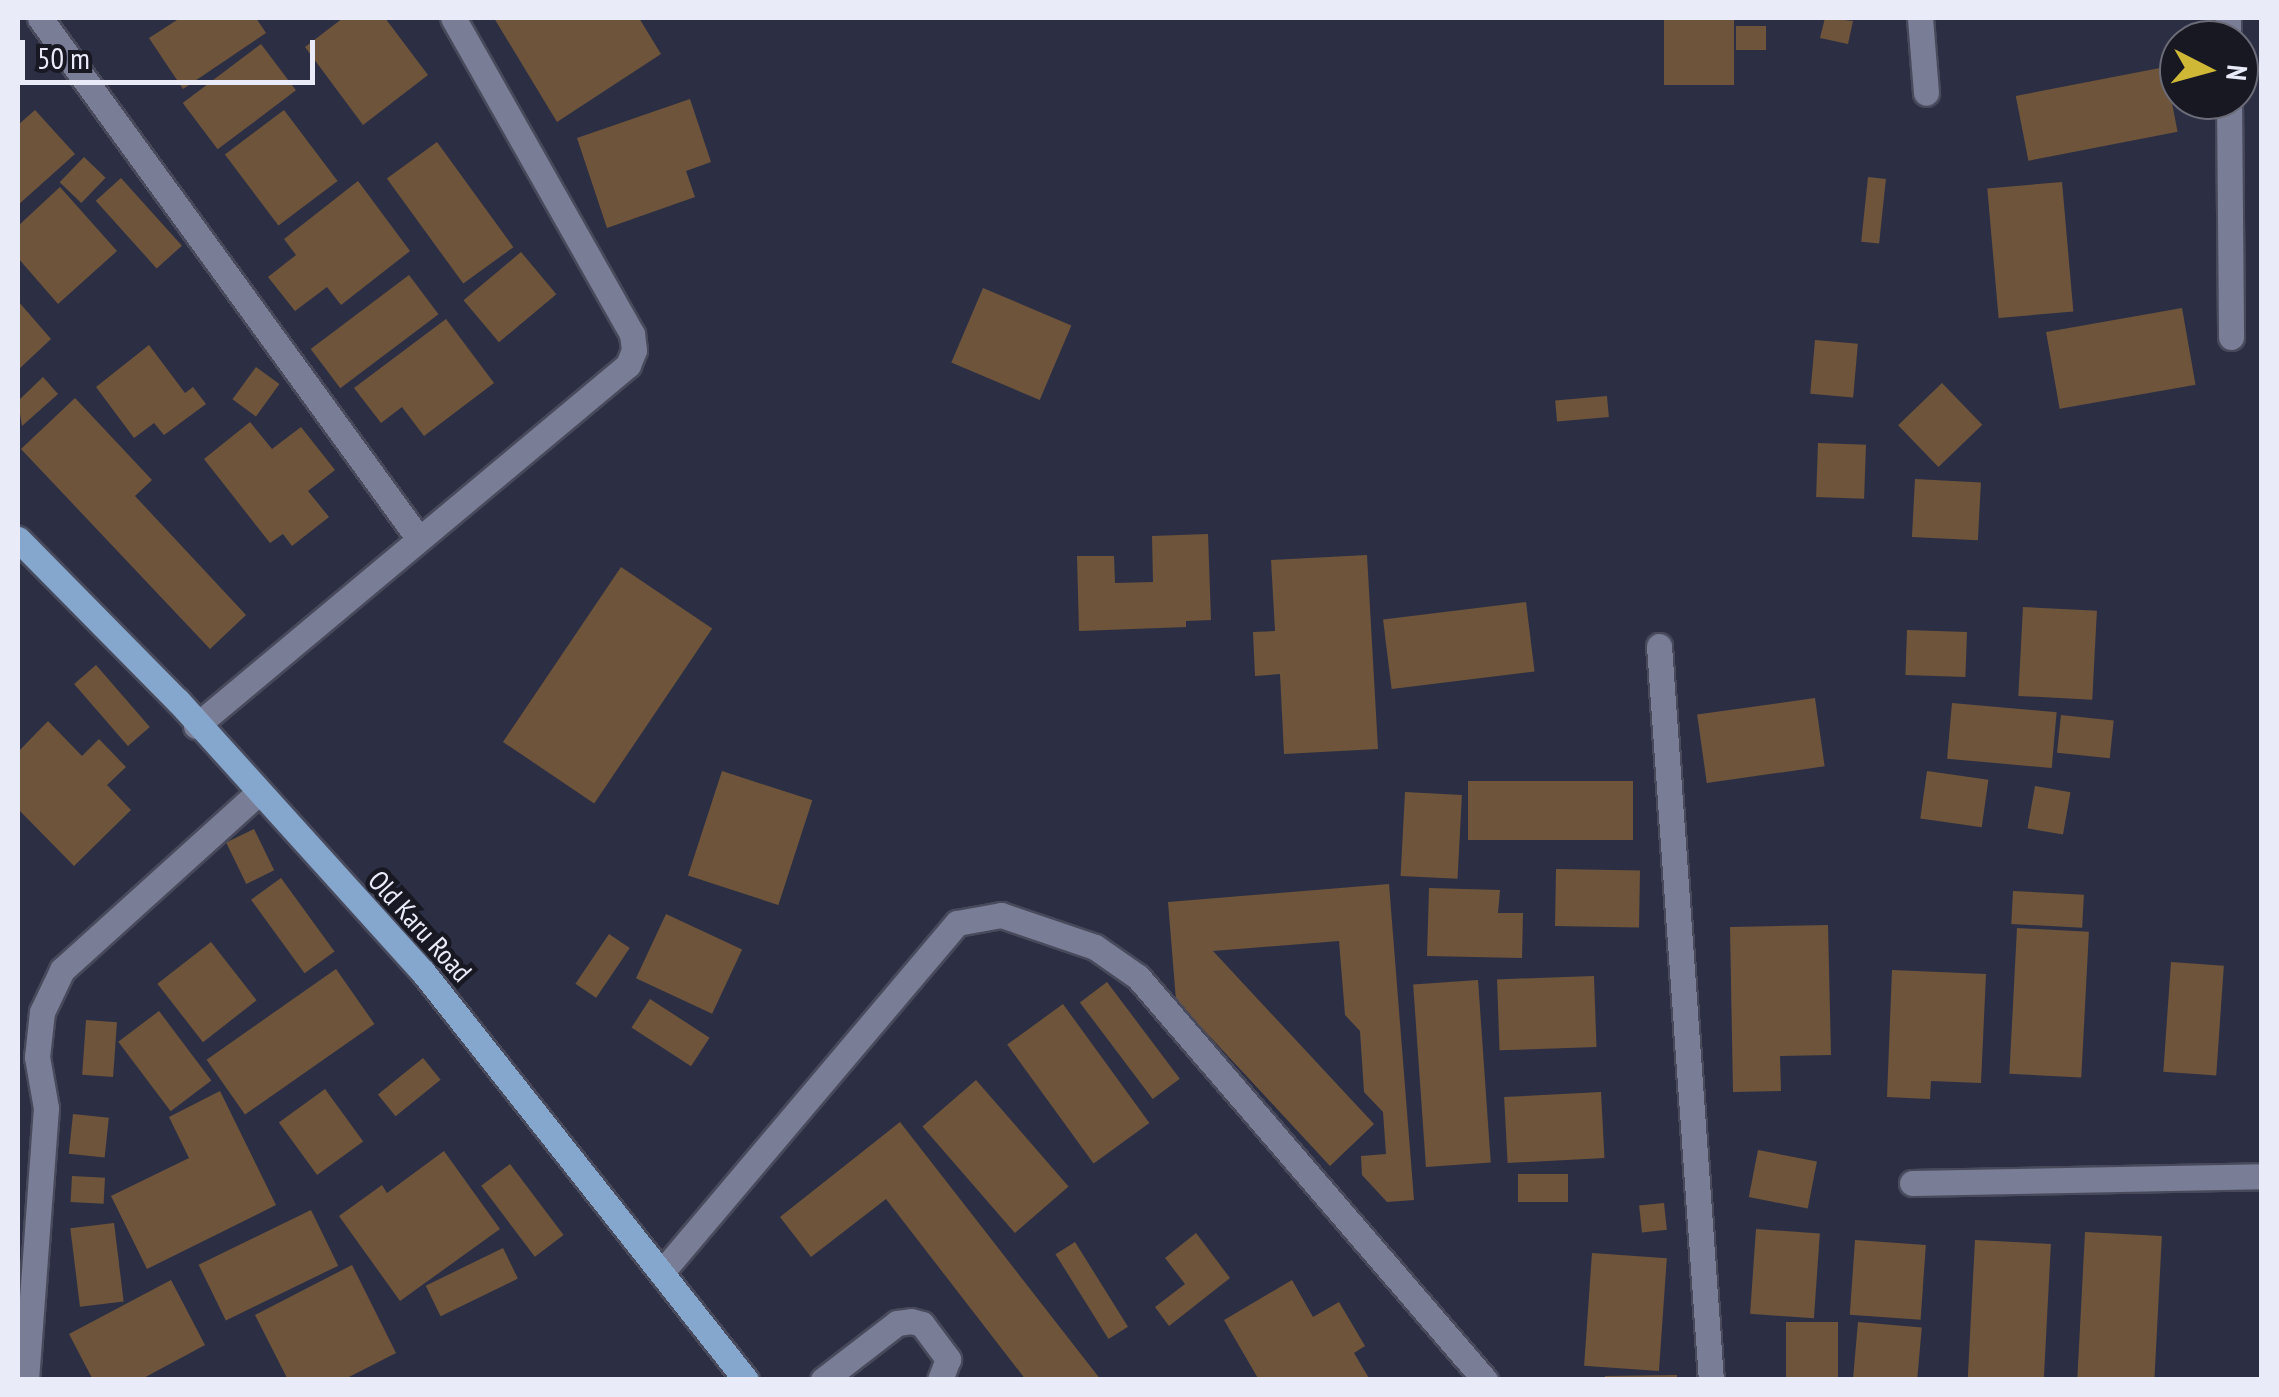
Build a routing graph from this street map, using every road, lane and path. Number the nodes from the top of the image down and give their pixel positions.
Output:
1 (40, 18) edge
2 (453, 18) edge
3 (1920, 18) edge
4 (1926, 93) dead end
5 (2228, 120) edge
6 (2230, 337) dead end
7 (18, 539) edge
8 (420, 539) junction
9 (1659, 646) dead end
10 (196, 726) junction
11 (258, 793) junction
12 (2262, 1176) edge
13 (1912, 1183) dead end
14 (662, 1272) junction
15 (26, 1380) edge
16 (746, 1380) edge
17 (823, 1380) edge
18 (940, 1380) edge
19 (1486, 1380) edge
20 (1711, 1380) edge

1 - 8 street
2 - 8 street
3 - 4 street
5 - 6 street
7 - 10 main road, Old Karu Road
8 - 10 street
9 - 20 street
10 - 11 main road, Old Karu Road
11 - 14 main road, Old Karu Road
11 - 15 street
12 - 13 street
14 - 16 main road, Old Karu Road
14 - 19 street
17 - 18 street

